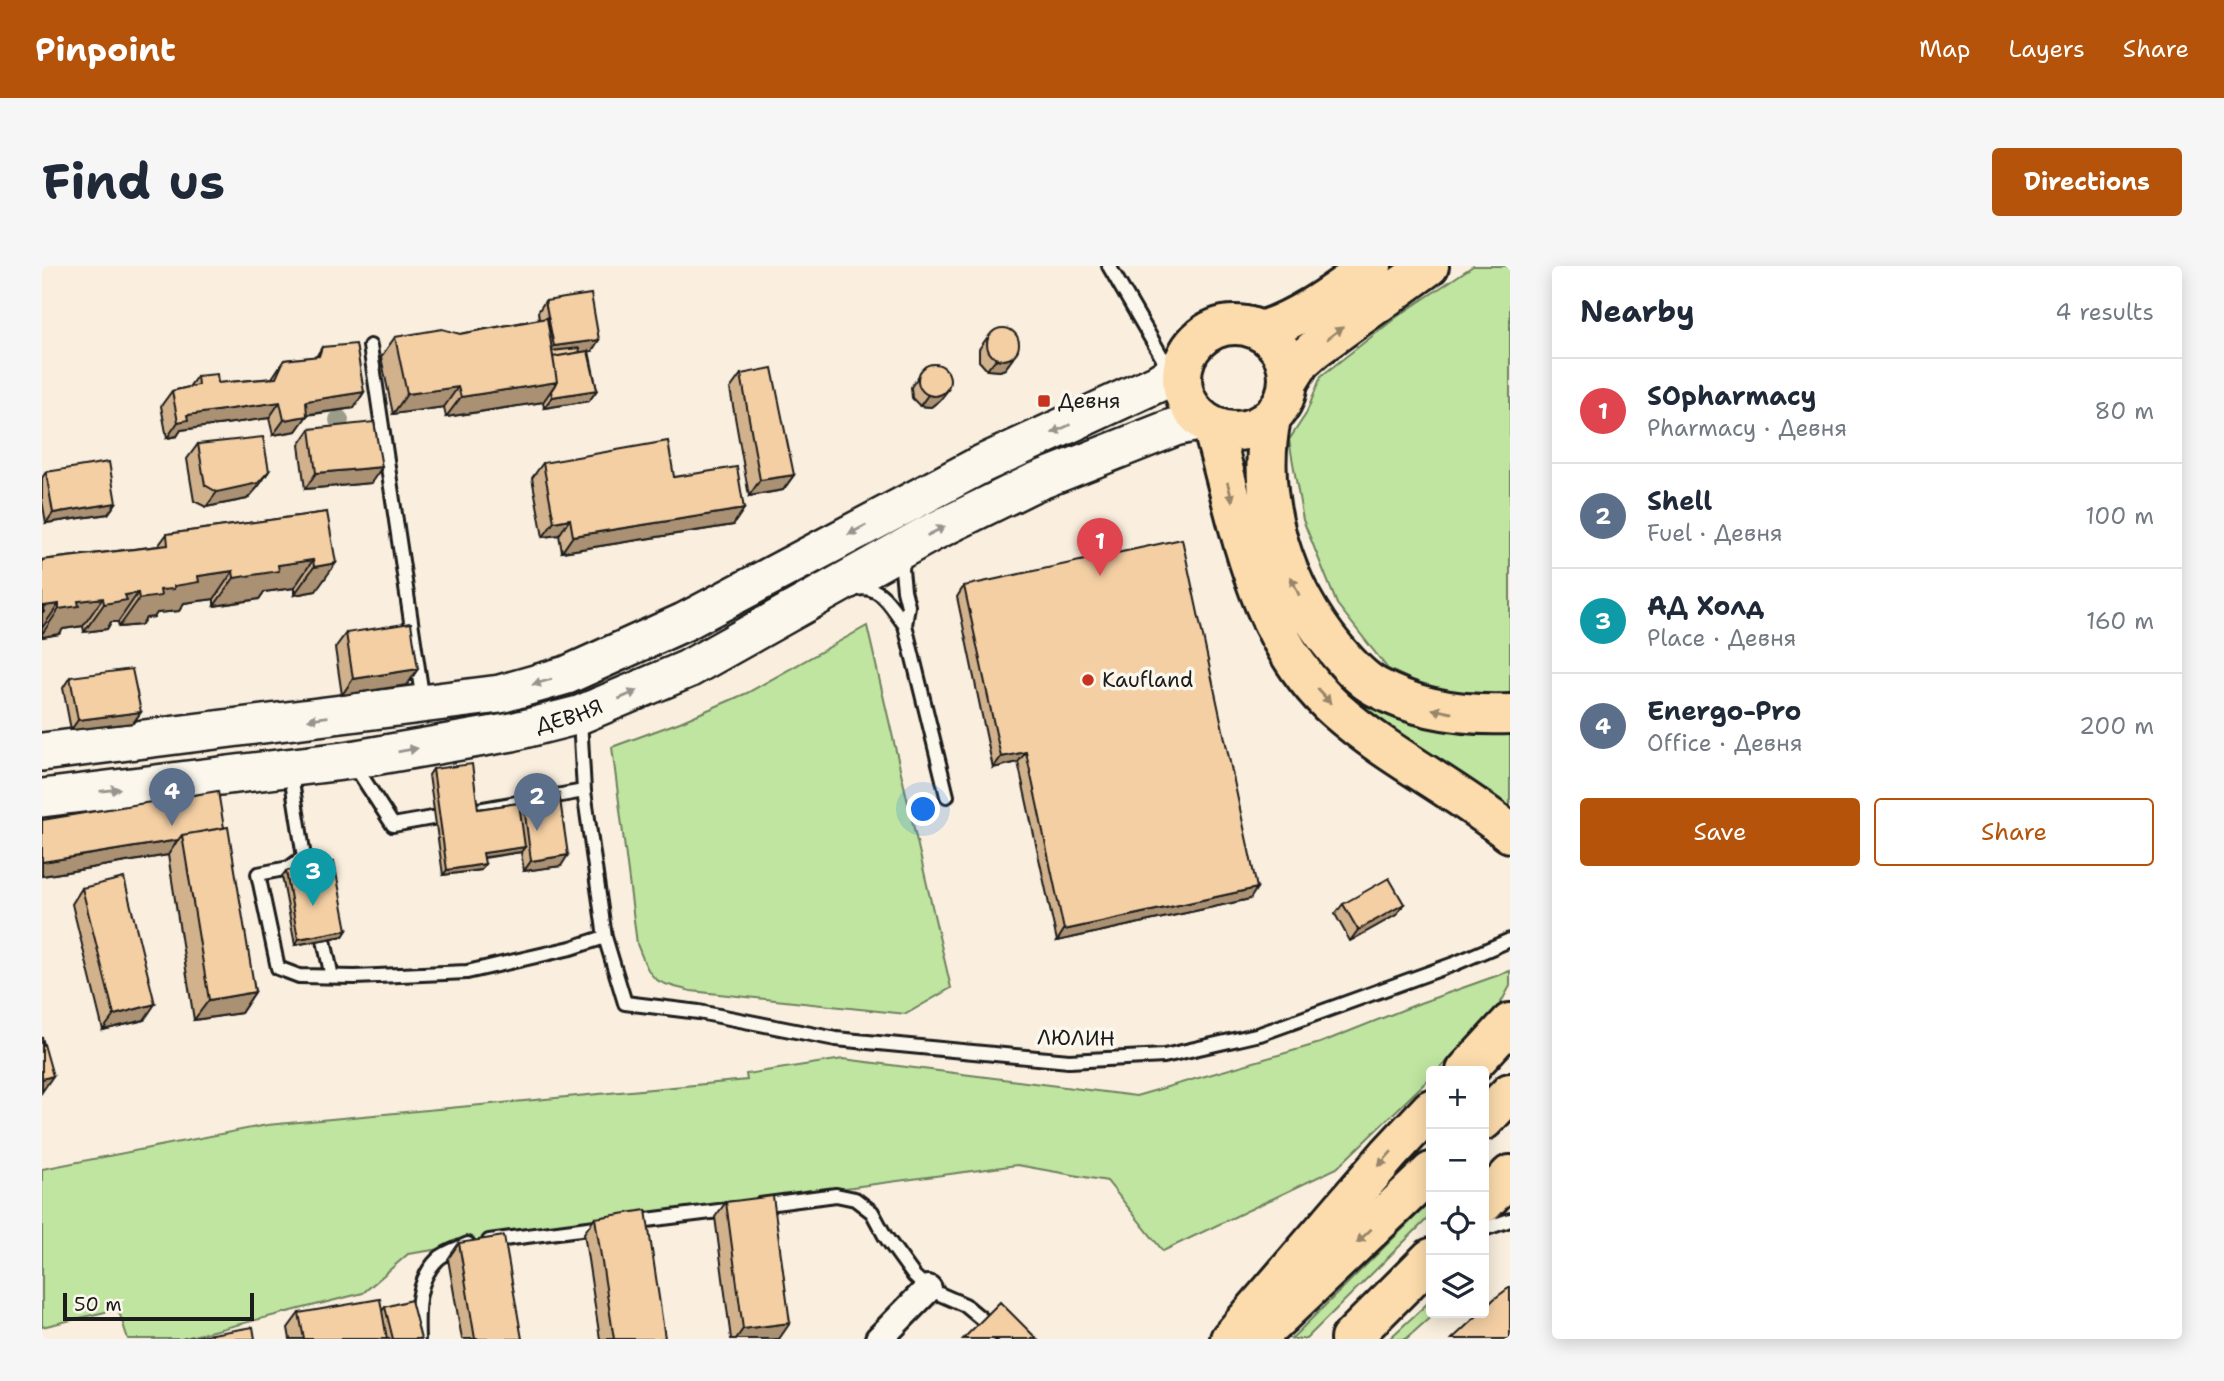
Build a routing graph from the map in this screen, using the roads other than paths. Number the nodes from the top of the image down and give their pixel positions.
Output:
1 (1110, 266) edge
2 (1372, 266) edge
3 (1429, 266) edge
4 (1261, 331) junction
5 (370, 346) dead end
6 (1178, 368) junction
7 (1288, 382) junction
8 (1271, 418) junction
9 (1208, 424) junction
10 (904, 549) junction
11 (802, 606) junction
12 (905, 625) junction
13 (424, 705) junction
14 (1510, 714) edge
15 (579, 715) junction
16 (42, 752) edge
17 (351, 760) junction
18 (289, 767) junction
19 (584, 791) junction
20 (947, 796) dead end
21 (42, 799) edge
22 (1510, 833) edge
23 (304, 857) junction
24 (312, 871) edge
25 (606, 937) junction
26 (324, 940) edge
27 (1510, 940) edge
28 (332, 977) junction
29 (1510, 1023) edge
30 (1471, 1066) edge
31 (1510, 1093) edge
32 (1426, 1113) edge
33 (1489, 1115) edge
34 (1510, 1175) edge
35 (1426, 1177) edge
36 (1489, 1198) edge
37 (1510, 1220) edge
38 (1489, 1227) edge
39 (1426, 1263) edge
40 (928, 1289) junction
41 (418, 1339) edge
42 (880, 1339) edge
43 (1006, 1339) edge
44 (1230, 1339) edge
45 (1256, 1339) edge
46 (1350, 1339) edge

1 - 6 lane
2 - 4 main road
7 -> 3 main road
4 - 6 main road
4 - 7 main road
5 - 13 lane
6 - 9 main road
6 -> 13 main road, ДЕВНЯ
7 - 8 main road
8 - 9 main road
14 -> 8 main road
10 -> 9 main road, ДЕВНЯ
9 -> 22 main road
10 - 11 main road, ДЕВНЯ
10 - 12 lane
11 - 12 lane
15 -> 11 main road, ДЕВНЯ
12 - 20 lane
13 -> 16 main road, ДЕВНЯ
17 -> 15 main road, ДЕВНЯ
15 - 19 lane
17 - 18 main road, ДЕВНЯ
17 - 19 lane
21 -> 18 main road, ДЕВНЯ
18 - 23 lane
19 - 25 lane
23 - 24 lane
23 - 28 lane
25 - 27 lane, ЛЮЛИН
25 - 28 lane
26 - 28 lane
29 - 30 main road
31 - 33 main road
32 -> 44 main road
34 - 36 main road
35 -> 45 main road
37 - 38 lane
39 - 46 main road
40 - 41 lane
40 - 42 street
40 - 43 lane

